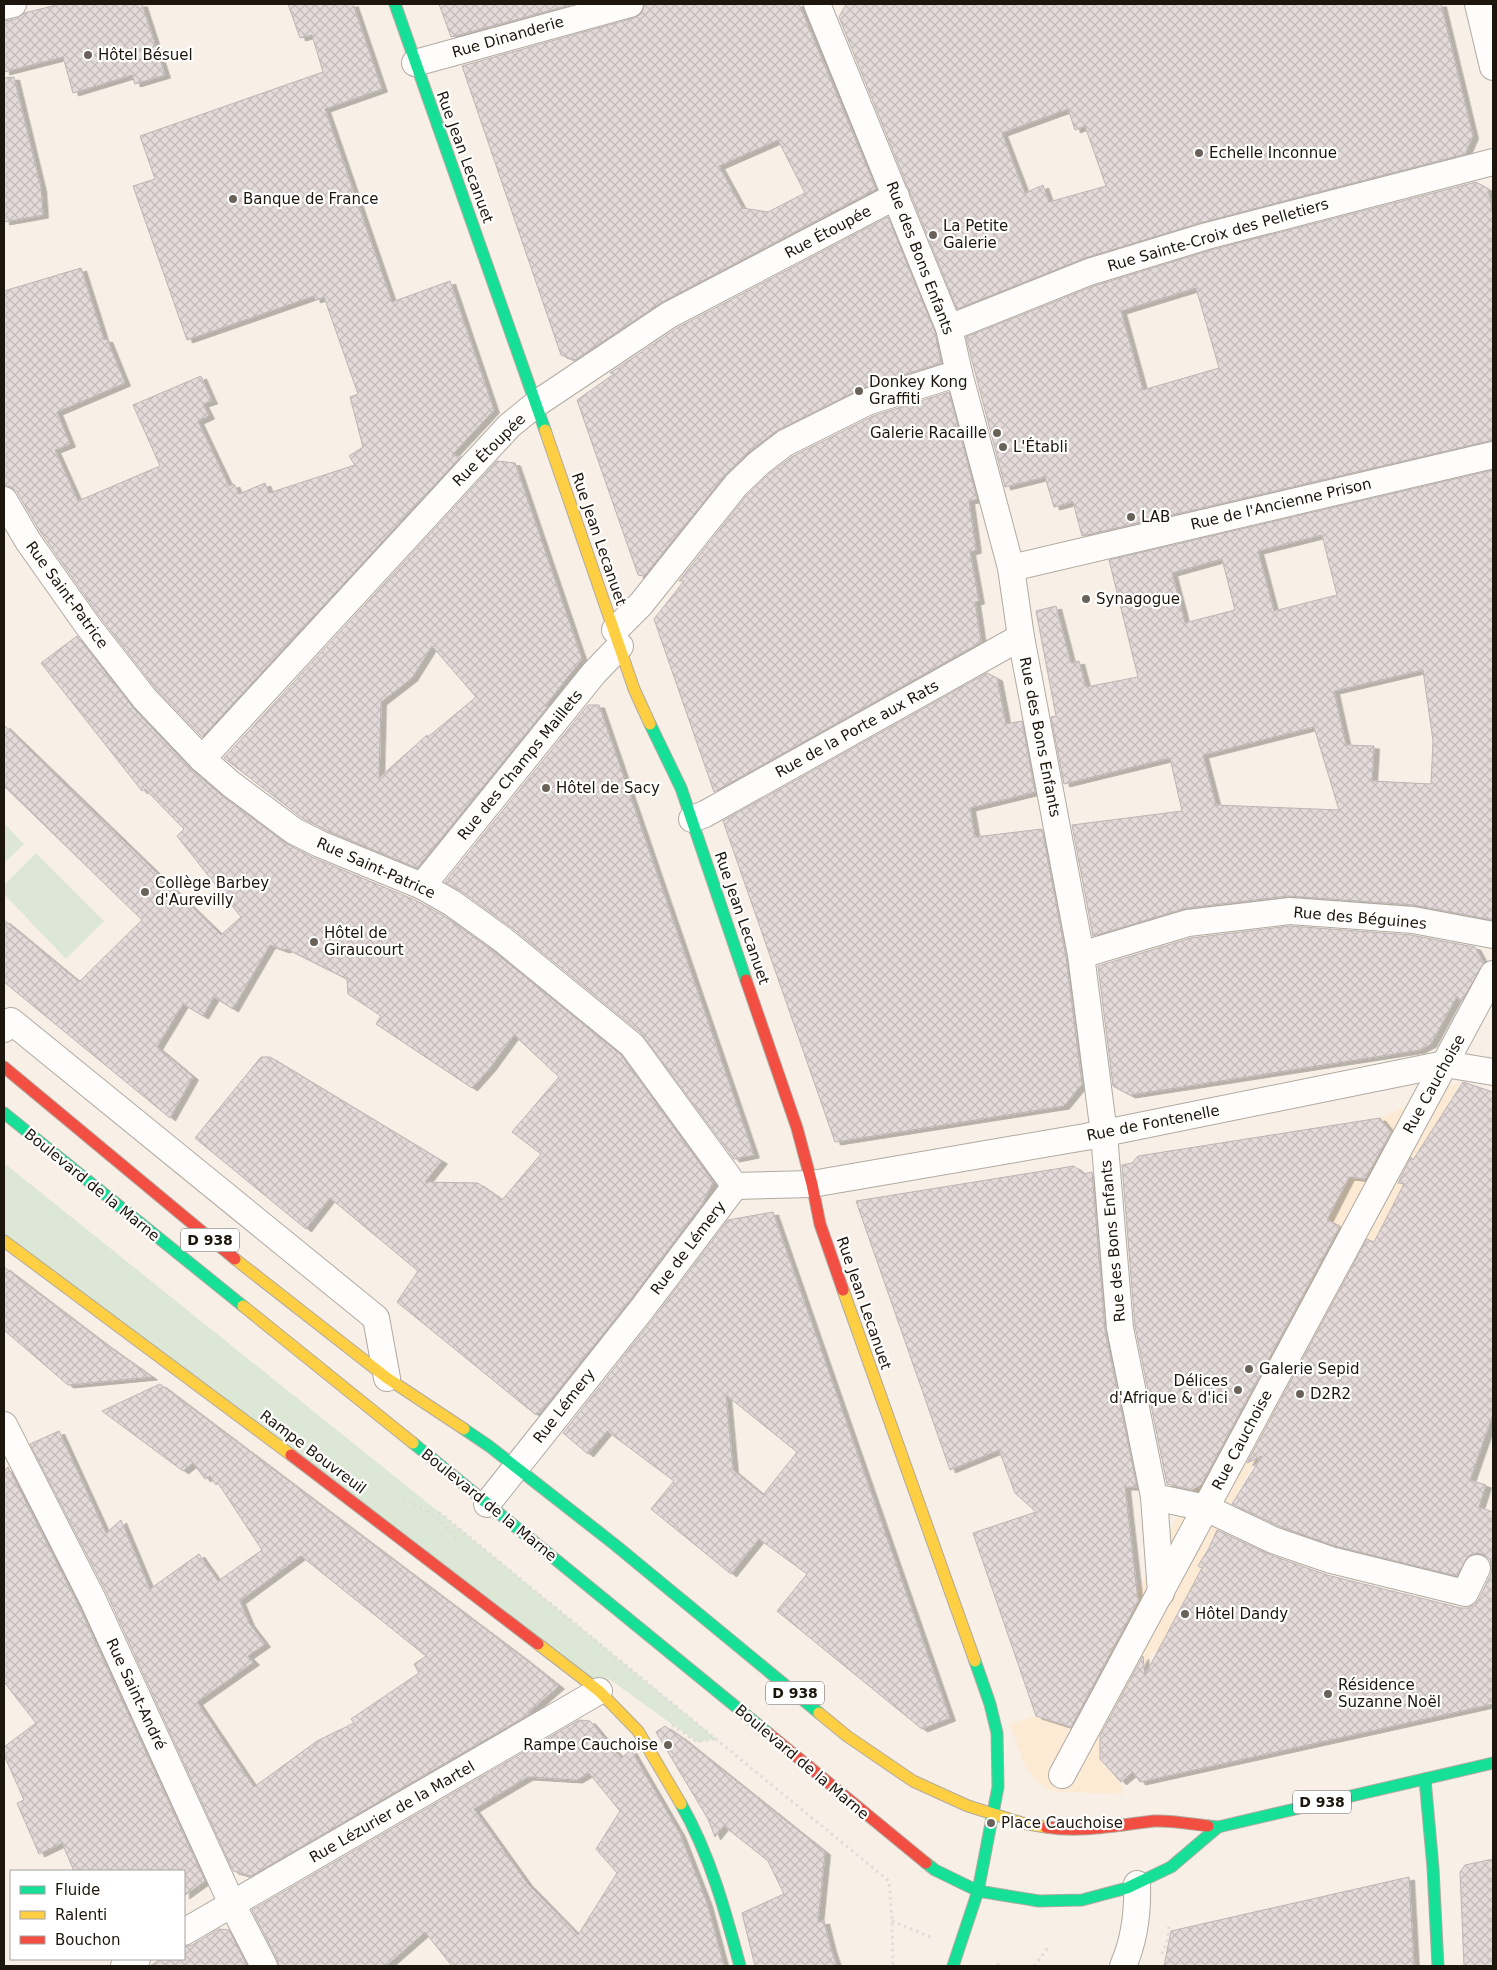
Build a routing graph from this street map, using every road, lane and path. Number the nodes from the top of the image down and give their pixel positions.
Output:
1 (13, 4) edge
2 (395, 4) edge
3 (630, 4) edge
4 (816, 4) edge
5 (1478, 4) edge
6 (4, 6) edge
7 (415, 63) junction
8 (1493, 67) edge
9 (1493, 162) edge
10 (896, 196) junction
11 (949, 328) junction
12 (959, 373) junction
13 (536, 404) junction
14 (1493, 455) edge
15 (4, 500) edge
16 (1458, 549) dead end
17 (1453, 551) dead end
18 (1011, 568) junction
19 (1022, 636) junction
20 (618, 638) junction
21 (202, 759) junction
22 (692, 819) junction
23 (422, 886) junction
24 (1491, 934) edge
25 (1081, 955) junction
26 (1493, 974) edge
27 (7, 1025) edge
28 (1445, 1064) junction
29 (4, 1067) edge
30 (1493, 1072) edge
31 (4, 1113) edge
32 (1104, 1134) junction
33 (812, 1184) junction
34 (735, 1186) junction
35 (4, 1241) edge
36 (642, 1309) joint
37 (387, 1378) junction
38 (4, 1425) edge
39 (516, 1468) junction
40 (1154, 1496) junction
41 (487, 1504) junction
42 (1206, 1508) junction
43 (439, 1519) dead end
44 (1477, 1568) dead end
45 (1161, 1594) junction
46 (599, 1691) junction
47 (1493, 1763) edge
48 (1062, 1775) dead end
49 (1425, 1778) junction
50 (993, 1814) junction
51 (1218, 1827) junction
52 (1137, 1884) junction
53 (978, 1892) junction
54 (232, 1904) junction
55 (892, 1921) junction
56 (1169, 1926) dead end
57 (185, 1931) edge
58 (1168, 1939) dead end
59 (938, 1941) dead end
60 (1050, 1945) dead end
61 (135, 1960) edge
62 (124, 1966) edge
63 (264, 1966) edge
64 (740, 1966) edge
65 (893, 1966) edge
66 (953, 1966) edge
67 (1034, 1966) edge
68 (1124, 1966) edge
69 (1438, 1966) edge

1 - 6 street
2 - 7 street, Rue Jean Lecanuet
3 - 7 street, Rue Dinanderie
4 - 10 street, Rue des Bons Enfants
5 - 8 street
7 - 13 street, Rue Jean Lecanuet
9 - 11 street, Rue Sainte-Croix des Pelletiers
10 - 11 street, Rue des Bons Enfants
10 - 13 street, Rue Étoupée
11 - 12 street, Rue des Bons Enfants
12 - 18 street, Rue des Bons Enfants
12 - 20 street, Rue des Champs Maillets
13 - 20 street, Rue Jean Lecanuet
13 - 21 street, Rue Étoupée
14 - 18 street, Rue de l'Ancienne Prison
15 - 21 street, Rue Saint-Patrice
16 - 17 path
18 - 19 street, Rue des Bons Enfants
19 - 22 street, Rue de la Porte aux Rats
19 - 25 street, Rue des Bons Enfants
20 - 22 street, Rue Jean Lecanuet
20 - 23 street, Rue des Champs Maillets
21 - 23 street, Rue Saint-Patrice
22 - 33 street, Rue Jean Lecanuet
23 - 34 street, Rue Saint-Patrice
24 - 25 street, Rue des Béguines
25 - 32 street, Rue des Bons Enfants
26 - 28 street, Rue Cauchoise
27 - 37 street
28 - 30 street, Rue de Fontenelle
28 - 32 street, Rue de Fontenelle
28 - 42 street, Rue Cauchoise
29 - 37 street, D 938
31 - 41 street, Boulevard de la Marne / D 938
32 - 33 street, Rue de Fontenelle
32 - 40 street, Rue des Bons Enfants
33 - 34 street
33 - 50 street, Rue Jean Lecanuet
34 - 36 street, Rue de Lémery
35 - 46 street, Rampe Bouvreuil
36 - 39 street, Rue Lémery
37 - 39 street, D 938
38 - 54 street, Rue Saint-André
39 - 41 street, Rue Lémery
39 - 50 street, D 938
40 - 42 street
40 - 45 street, Rue des Bons Enfants
41 - 53 street, Boulevard de la Marne / D 938
42 - 44 street
42 - 45 street, Rue Cauchoise
43 - 55 path
45 - 48 street, Rue Cauchoise
46 - 54 street, Rue Lézurier de la Martel
46 - 64 street
47 - 49 street, D 938
49 - 51 street, D 938
49 - 69 street
50 - 51 street, D 938
50 - 53 street, Rue Jean Lecanuet
51 - 52 street, D 938
52 - 53 street, D 938
52 - 68 street
53 - 66 street, Rue Jean Lecanuet
54 - 57 street, Rue Lézurier de la Martel
54 - 63 street, Rue Saint-André
55 - 59 path
55 - 65 path
56 - 58 path
60 - 67 path
61 - 62 street

